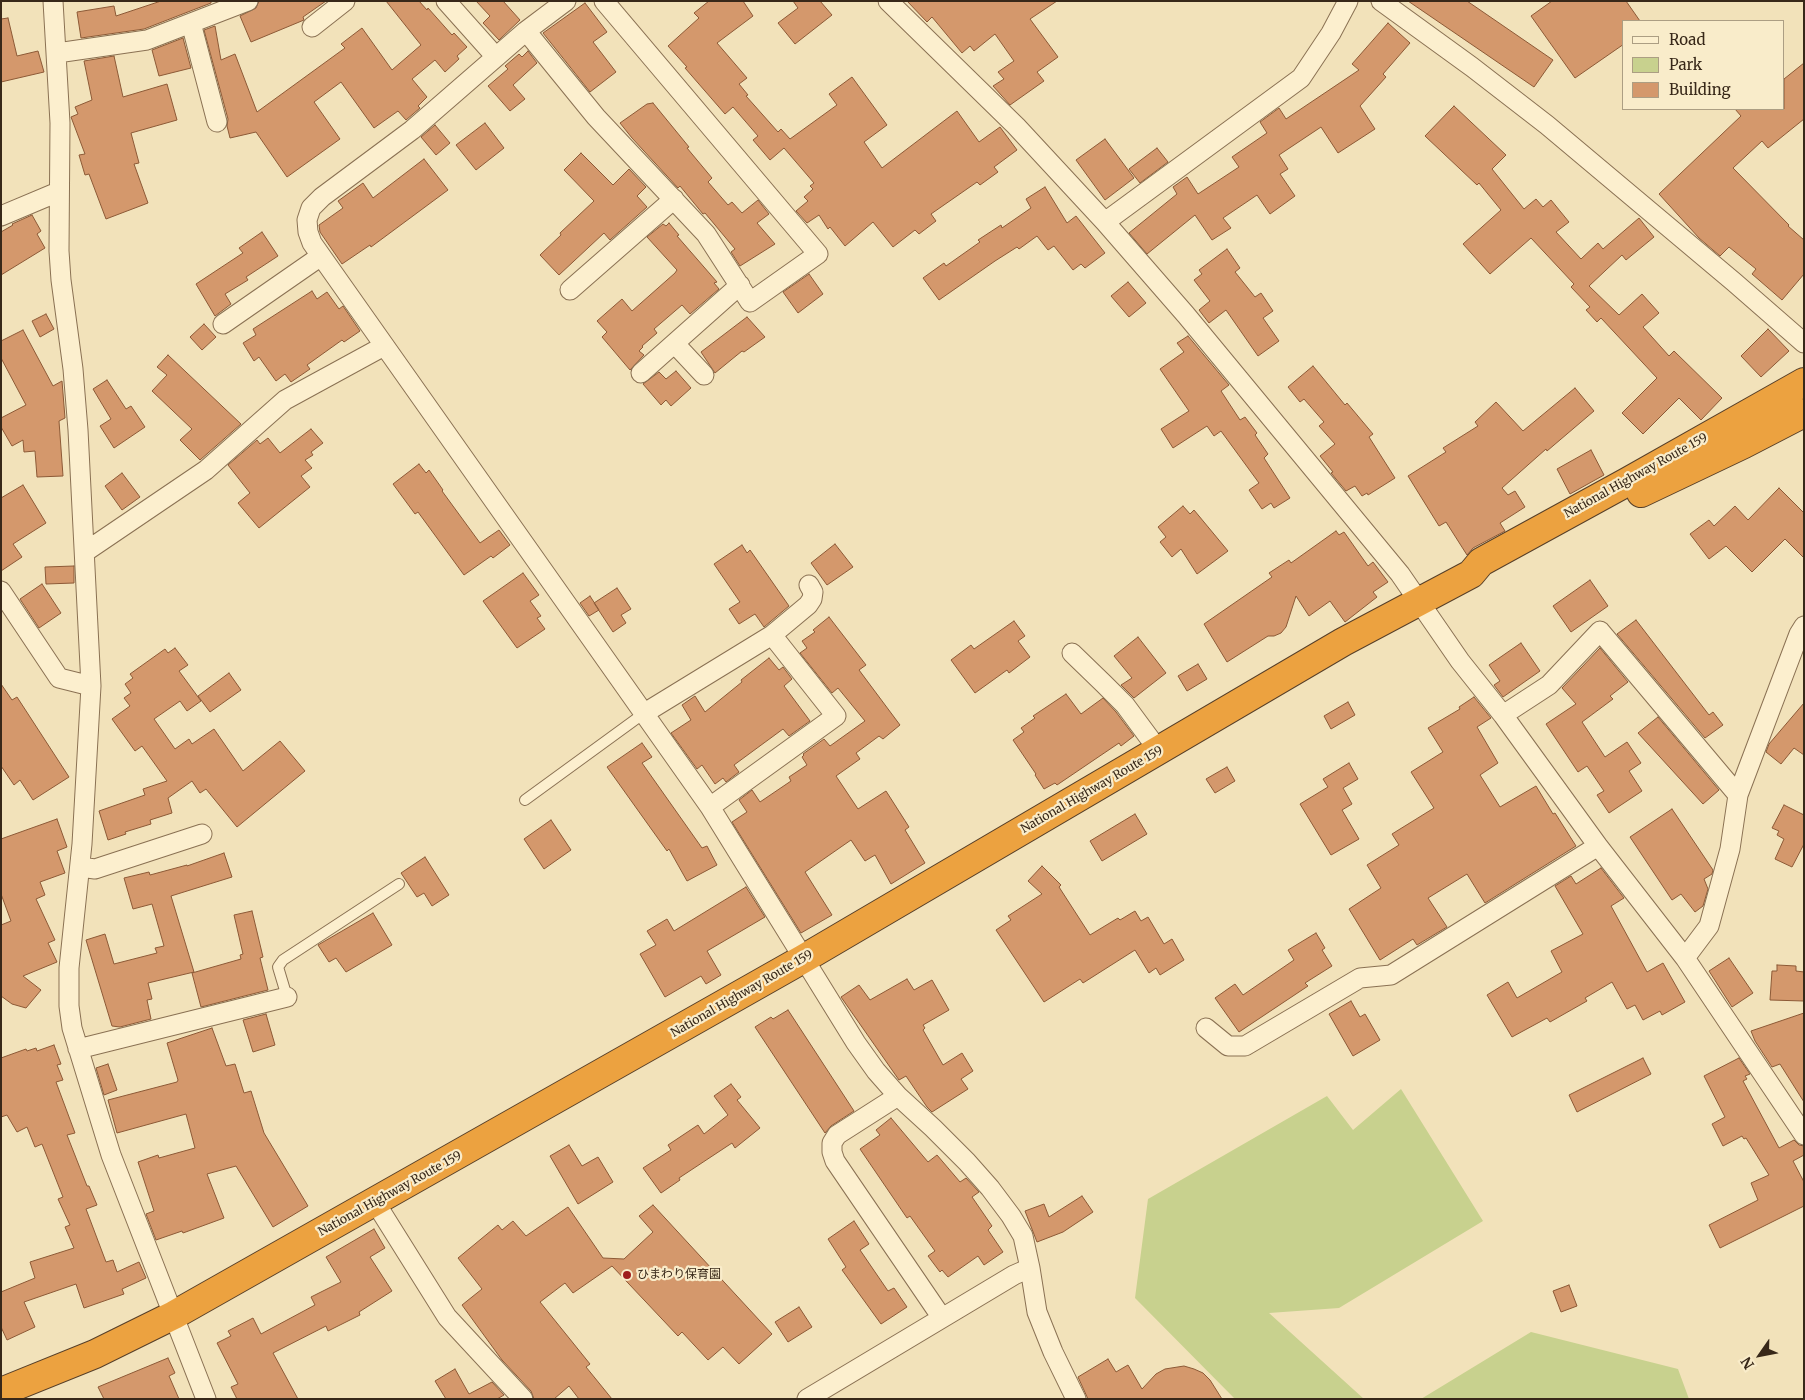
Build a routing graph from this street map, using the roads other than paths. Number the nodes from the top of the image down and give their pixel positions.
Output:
1 (53, 1) edge
2 (248, 1) edge
3 (345, 1) edge
4 (446, 1) edge
5 (566, 1) edge
6 (604, 1) edge
7 (888, 1) edge
8 (1348, 1) edge
9 (1381, 1) edge
10 (191, 23) junction
11 (312, 27) dead end
12 (526, 31) junction
13 (57, 53) junction
14 (496, 57) junction
15 (217, 122) dead end
16 (58, 192) junction
17 (674, 199) junction
18 (1, 216) edge
19 (1105, 222) junction
20 (321, 256) junction
21 (740, 285) junction
22 (570, 290) dead end
23 (223, 324) dead end
24 (1804, 343) edge
25 (674, 344) junction
26 (384, 346) junction
27 (641, 374) dead end
28 (704, 375) dead end
29 (1804, 382) edge
30 (1804, 413) edge
31 (84, 552) junction
32 (1471, 574) junction
33 (809, 585) dead end
34 (1, 591) edge
35 (1419, 601) junction
36 (1804, 626) edge
37 (772, 636) junction
38 (1072, 653) dead end
39 (91, 686) junction
40 (643, 714) junction
41 (1503, 715) junction
42 (1159, 751) junction
43 (1738, 795) junction
44 (525, 800) dead end
45 (710, 807) junction
46 (202, 834) dead end
47 (1598, 846) junction
48 (80, 867) junction
49 (399, 884) dead end
50 (1685, 958) junction
51 (803, 959) junction
52 (287, 997) joint
53 (1206, 1028) dead end
54 (78, 1049) junction
55 (898, 1096) junction
56 (1804, 1135) edge
57 (375, 1202) junction
58 (1030, 1268) junction
59 (174, 1316) junction
60 (942, 1318) junction
61 (9, 1393) edge
62 (206, 1399) edge
63 (523, 1399) edge
64 (808, 1399) edge
65 (1076, 1399) edge

1 - 13 street
2 - 10 street
3 - 11 street
4 - 14 street
5 - 12 street
6 - 21 street
7 - 19 street
8 - 19 street
9 - 24 street
10 - 13 street
10 - 15 street
12 - 14 street
12 - 17 street
13 - 16 street
14 - 20 street
16 - 18 street
16 - 31 street
17 - 21 street
17 - 22 street
19 - 35 street
20 - 23 street
20 - 26 street
21 - 25 street
25 - 27 street
25 - 28 street
26 - 31 street
26 - 40 street
29 - 32 highway, National Highway Route 159
30 - 32 highway, National Highway Route 159
31 - 39 street
32 - 35 highway, National Highway Route 159
33 - 37 street
34 - 39 street
35 - 41 street
35 - 42 highway, National Highway Route 159
36 - 43 street
37 - 40 street
37 - 45 street
38 - 42 street
39 - 48 street
40 - 44 lane
40 - 45 street
41 - 43 street
41 - 47 street
42 - 51 highway, National Highway Route 159
43 - 50 street
45 - 51 street
46 - 48 street
47 - 50 street
47 - 53 street
48 - 54 street
49 - 52 lane
50 - 56 street
51 - 55 street
51 - 57 highway, National Highway Route 159
52 - 54 street
54 - 59 street
55 - 58 street
55 - 60 street
57 - 59 highway, National Highway Route 159
57 - 63 street
58 - 60 street
58 - 65 street
59 - 61 highway, National Highway Route 159
59 - 62 street
60 - 64 street

